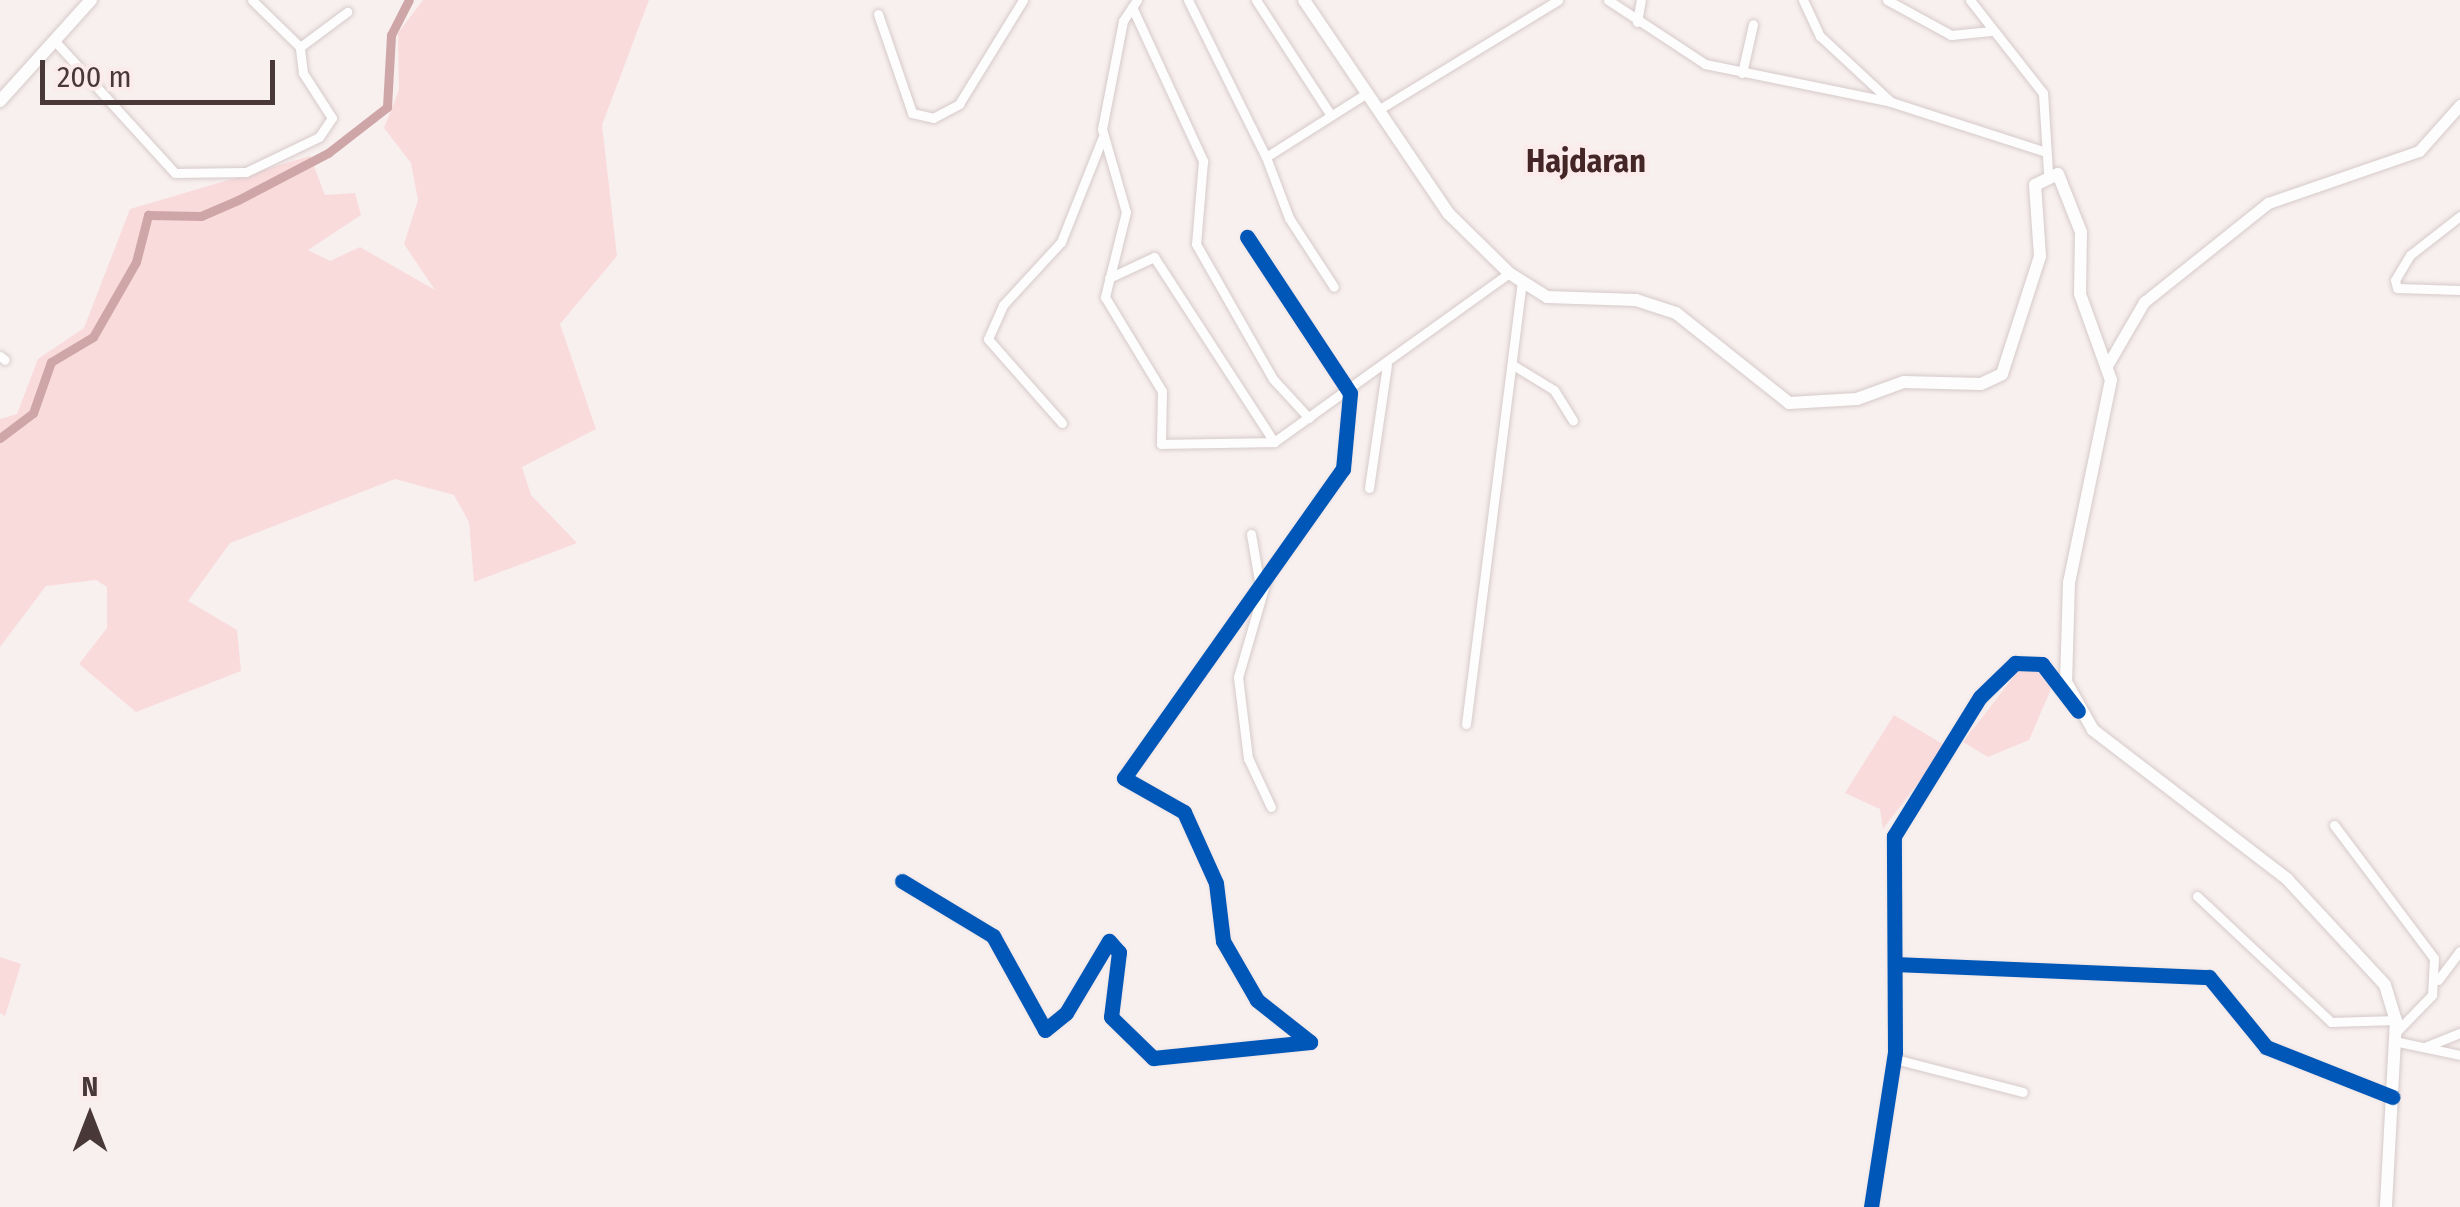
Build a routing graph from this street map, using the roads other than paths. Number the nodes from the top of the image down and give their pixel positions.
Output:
1 (90, 0) edge
2 (252, 0) edge
3 (1023, 0) edge
4 (1188, 0) edge
5 (1256, 0) edge
6 (1304, 0) edge
7 (1558, 0) edge
8 (1608, 0) edge
9 (1641, 0) edge
10 (1803, 0) edge
11 (1887, 0) edge
12 (1970, 0) edge
13 (1134, 4) edge
14 (347, 12) dead end
15 (878, 14) dead end
16 (1637, 22) junction
17 (1752, 24) dead end
18 (1991, 30) junction
19 (53, 39) junction
20 (300, 47) junction
21 (1742, 73) junction
22 (1367, 93) junction
23 (0, 101) edge
24 (1891, 102) junction
25 (2460, 106) edge
26 (1378, 110) junction
27 (1330, 114) junction
28 (1102, 139) junction
29 (2043, 151) junction
30 (1266, 157) junction
31 (2048, 172) junction
32 (2460, 216) edge
33 (1248, 237) dead end
34 (1510, 273) junction
35 (1109, 278) junction
36 (1522, 283) junction
37 (1334, 287) dead end
38 (2460, 290) edge
39 (2108, 364) junction
40 (1387, 365) junction
41 (1514, 365) junction
42 (1350, 393) junction
43 (1309, 418) junction
44 (1573, 420) dead end
45 (1062, 422) dead end
46 (1274, 442) junction
47 (1369, 488) dead end
48 (1251, 534) dead end
49 (1263, 578) junction
50 (2078, 712) junction
51 (1466, 724) dead end
52 (1271, 807) dead end
53 (2334, 825) dead end
54 (902, 881) dead end
55 (2197, 896) dead end
56 (2460, 951) edge
57 (1896, 964) junction
58 (2438, 980) junction
59 (2395, 1031) junction
60 (2460, 1033) edge
61 (2423, 1048) junction
62 (2460, 1055) edge
63 (1895, 1059) junction
64 (2023, 1092) dead end
65 (2392, 1096) junction
66 (1872, 1207) edge
67 (2386, 1207) edge

1 - 19 main road
2 - 20 street
3 - 15 street
4 - 30 street
5 - 27 street
6 - 22 main road
7 - 26 street
8 - 16 street
9 - 16 street
10 - 24 street
11 - 18 street
12 - 18 street
13 - 28 street
13 - 43 street
14 - 20 street
16 - 21 street
17 - 21 street
18 - 29 street
19 - 20 street
19 - 23 main road
21 - 24 street
22 - 26 main road
22 - 27 street
24 - 29 street
25 - 39 street
26 - 34 main road
27 - 30 street
28 - 35 street
28 - 45 street
29 - 31 street
30 - 37 street
31 - 36 main road
31 - 39 main road
32 - 38 street
33 - 42 street
34 - 36 main road
34 - 40 street
35 - 46 street
35 - 46 street
36 - 41 street
39 - 50 main road
40 - 42 street
40 - 47 street
41 - 44 street
41 - 51 street
42 - 43 street
42 - 49 street
43 - 46 street
48 - 49 street
49 - 52 street
49 - 54 street
50 - 57 street
50 - 59 main road
53 - 58 street
55 - 59 street
56 - 58 street
57 - 63 street
57 - 65 street
58 - 59 street
59 - 61 street
59 - 65 main road
60 - 61 street
61 - 62 street
63 - 64 street
63 - 66 street
65 - 67 main road

